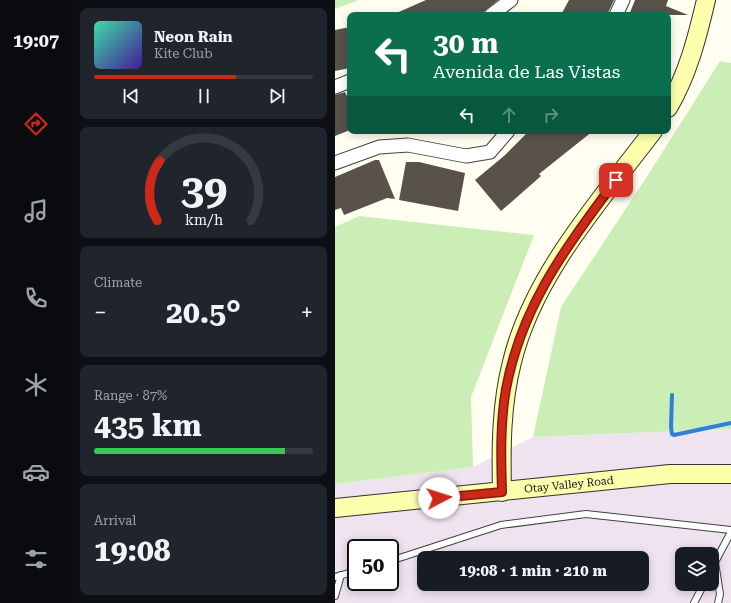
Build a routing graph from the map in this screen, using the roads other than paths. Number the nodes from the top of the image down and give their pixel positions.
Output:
1 (511, 0) edge
2 (623, 0) edge
3 (706, 0) edge
4 (495, 12) edge
5 (617, 12) edge
6 (347, 82) edge
7 (335, 87) edge
8 (671, 103) edge
9 (505, 134) edge
10 (651, 134) edge
11 (335, 163) edge
12 (731, 474) edge
13 (502, 492) junction
14 (335, 508) edge
15 (731, 531) edge
16 (719, 555) edge
17 (399, 558) edge
18 (338, 576) edge
19 (719, 589) edge
20 (700, 591) edge
21 (335, 596) edge
22 (694, 603) edge
23 (719, 603) edge

1 - 4 street
2 - 5 street
3 - 8 street
6 - 7 street
9 - 11 street
10 - 13 street
12 - 13 street, Otay Valley Road
13 - 14 street, Otay Valley Road
15 - 16 lane
15 - 17 lane
18 - 21 lane
19 - 23 lane
20 - 22 lane

